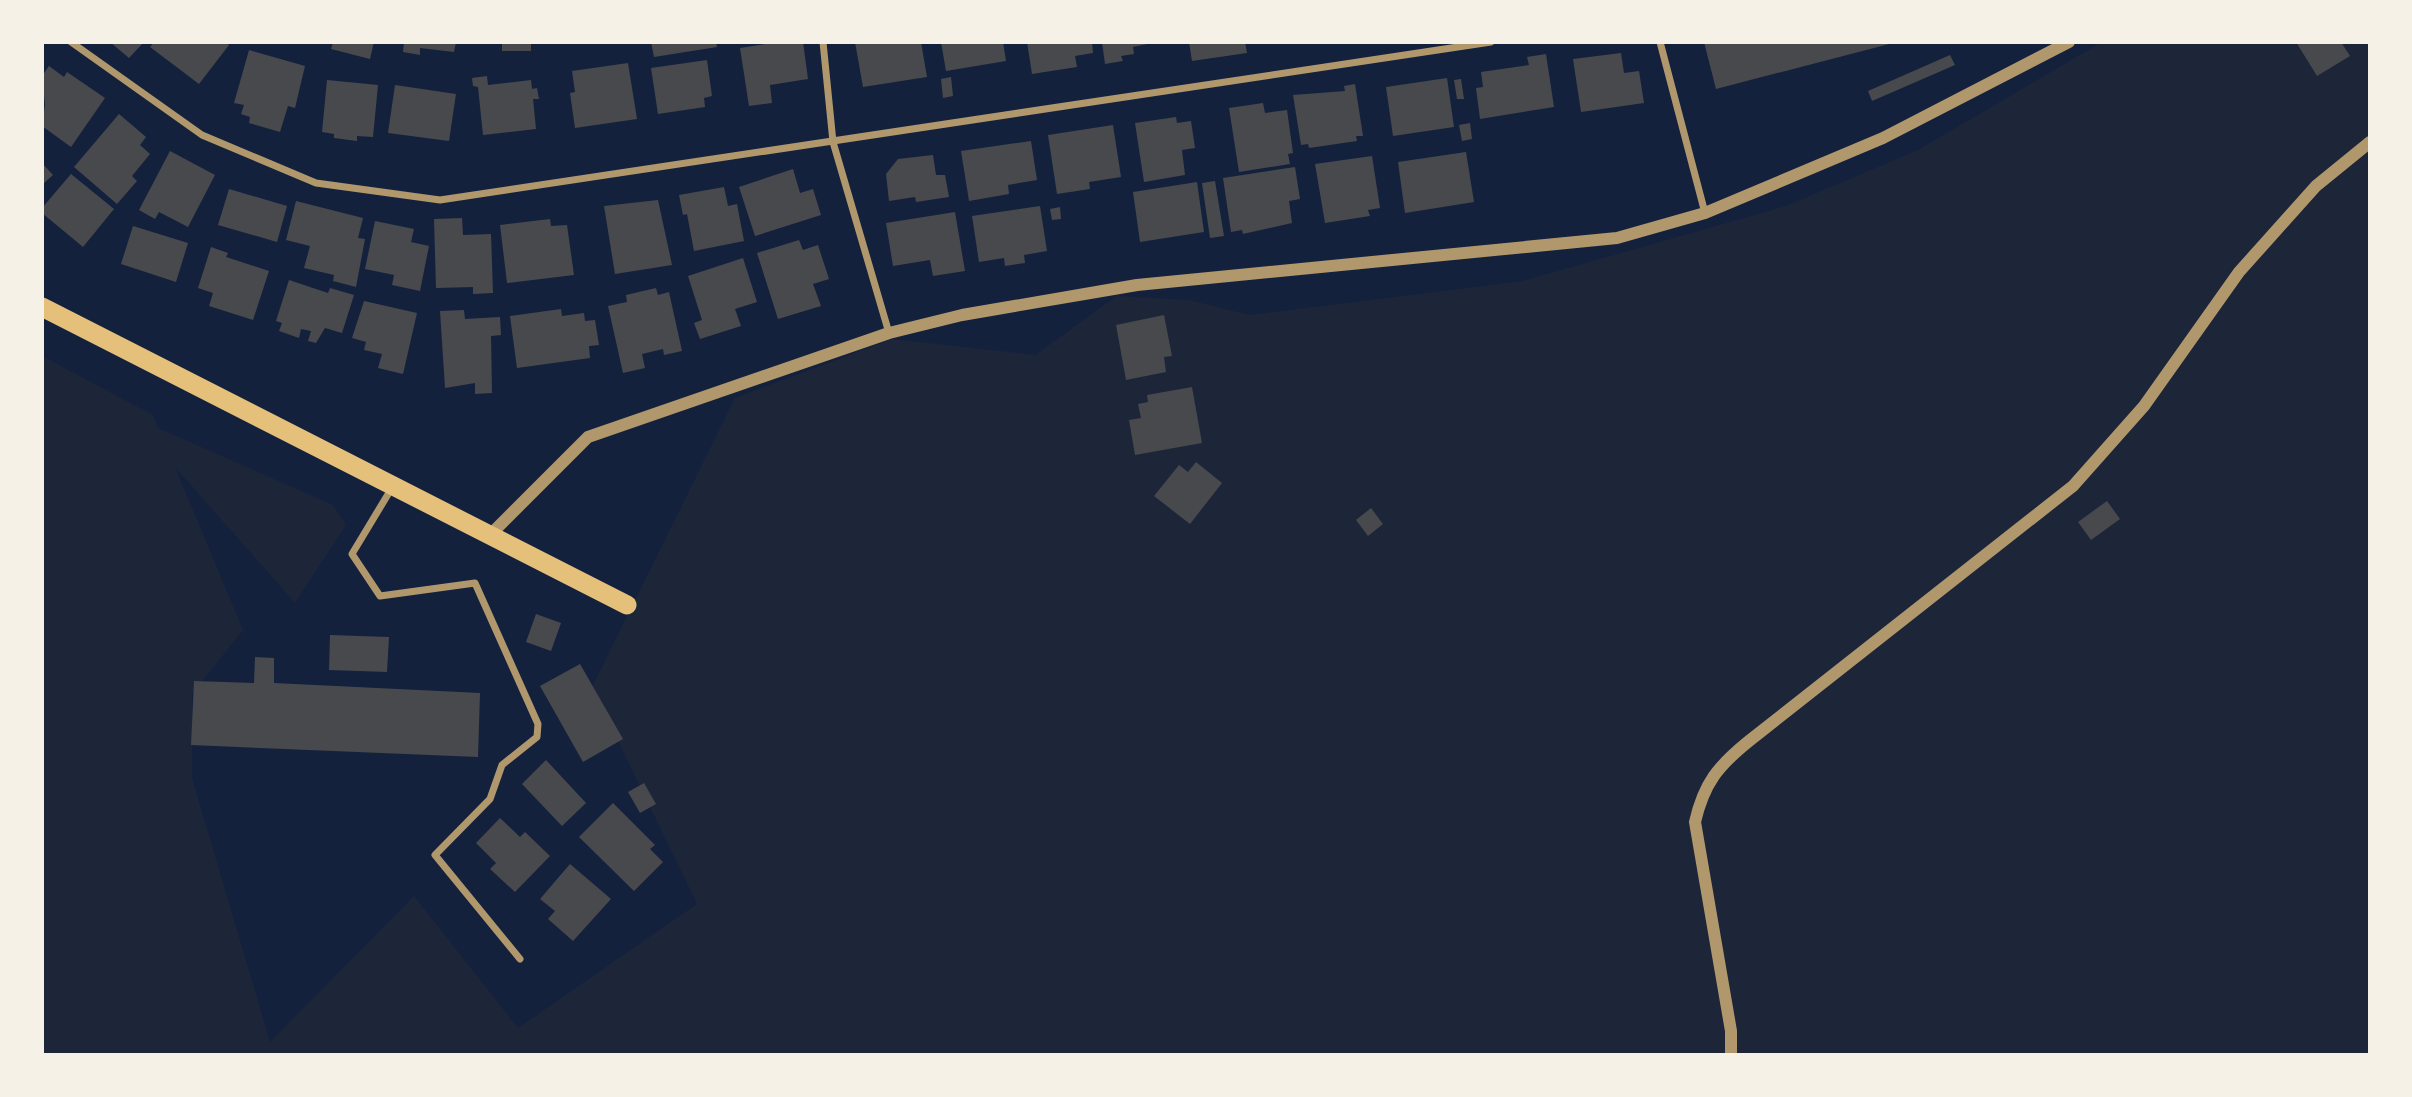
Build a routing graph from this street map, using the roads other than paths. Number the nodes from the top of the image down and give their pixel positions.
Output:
1 (71, 42) edge
2 (823, 42) edge
3 (1491, 42) edge
4 (1660, 42) edge
5 (2069, 42) edge
6 (833, 142) junction
7 (2370, 142) edge
8 (1705, 214) junction
9 (42, 307) edge
10 (889, 333) junction
11 (393, 485) junction
12 (490, 535) junction
13 (627, 606) dead end
14 (520, 958) dead end
15 (1731, 1055) edge

1 - 6 street
2 - 6 street
3 - 6 street
4 - 8 street
5 - 8 street
6 - 10 street
7 - 15 street
8 - 10 street
9 - 11 highway
10 - 12 street
11 - 12 highway
11 - 14 street
12 - 13 highway

